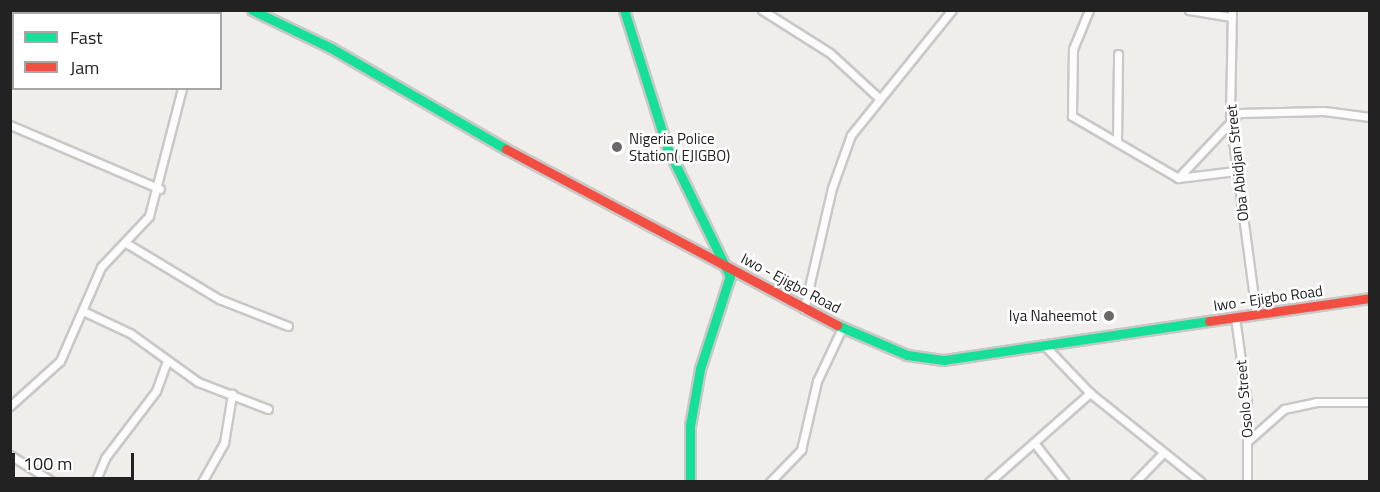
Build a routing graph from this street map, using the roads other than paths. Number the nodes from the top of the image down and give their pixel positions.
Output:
1 (252, 10) edge
2 (624, 10) edge
3 (762, 10) edge
4 (952, 10) edge
5 (1089, 10) edge
6 (1189, 10) edge
7 (1231, 14) edge
8 (1118, 54) dead end
9 (181, 90) edge
10 (879, 98) junction
11 (1370, 117) edge
12 (1230, 118) junction
13 (10, 125) edge
14 (1117, 142) junction
15 (1236, 171) junction
16 (1178, 178) junction
17 (160, 189) junction
18 (126, 243) junction
19 (727, 266) junction
20 (1370, 298) edge
21 (804, 309) junction
22 (82, 311) junction
23 (1256, 314) junction
24 (1235, 317) junction
25 (288, 326) dead end
26 (842, 328) junction
27 (1044, 345) junction
28 (166, 364) junction
29 (1090, 393) junction
30 (232, 394) junction
31 (1370, 402) edge
32 (10, 406) edge
33 (268, 409) dead end
34 (1249, 440) junction
35 (1035, 444) junction
36 (1163, 453) junction
37 (10, 455) edge
38 (52, 482) edge
39 (96, 482) edge
40 (202, 482) edge
41 (690, 482) edge
42 (770, 482) edge
43 (989, 482) edge
44 (1065, 482) edge
45 (1135, 482) edge
46 (1201, 482) edge
47 (1247, 482) edge

1 - 19 main road, Iwo - Ejigbo Road
2 - 19 main road
3 - 10 street
4 - 10 street
5 - 14 street
6 - 7 street
7 - 12 street, Oba Abidjan Street
8 - 14 street
9 - 17 street
10 - 21 street
11 - 12 street
12 - 15 street, Oba Abidjan Street
12 - 16 street
13 - 17 street
14 - 16 street
15 - 16 street
15 - 23 street, Oba Abidjan Street
17 - 18 street
18 - 22 street
18 - 25 street
19 - 21 main road, Iwo - Ejigbo Road
19 - 41 main road
20 - 23 main road, Iwo - Ejigbo Road
21 - 26 main road, Iwo - Ejigbo Road
22 - 28 street
22 - 32 street
23 - 24 main road, Iwo - Ejigbo Road
24 - 27 main road, Iwo - Ejigbo Road
24 - 34 street, Osolo Street
26 - 27 main road, Iwo - Ejigbo Road
26 - 42 street
27 - 29 street
28 - 30 street
28 - 39 street
29 - 35 street
29 - 36 street
30 - 33 street
30 - 40 street
31 - 34 street
34 - 47 street, Osolo Street
35 - 43 street
35 - 44 street
36 - 45 street
36 - 46 street
37 - 38 street

